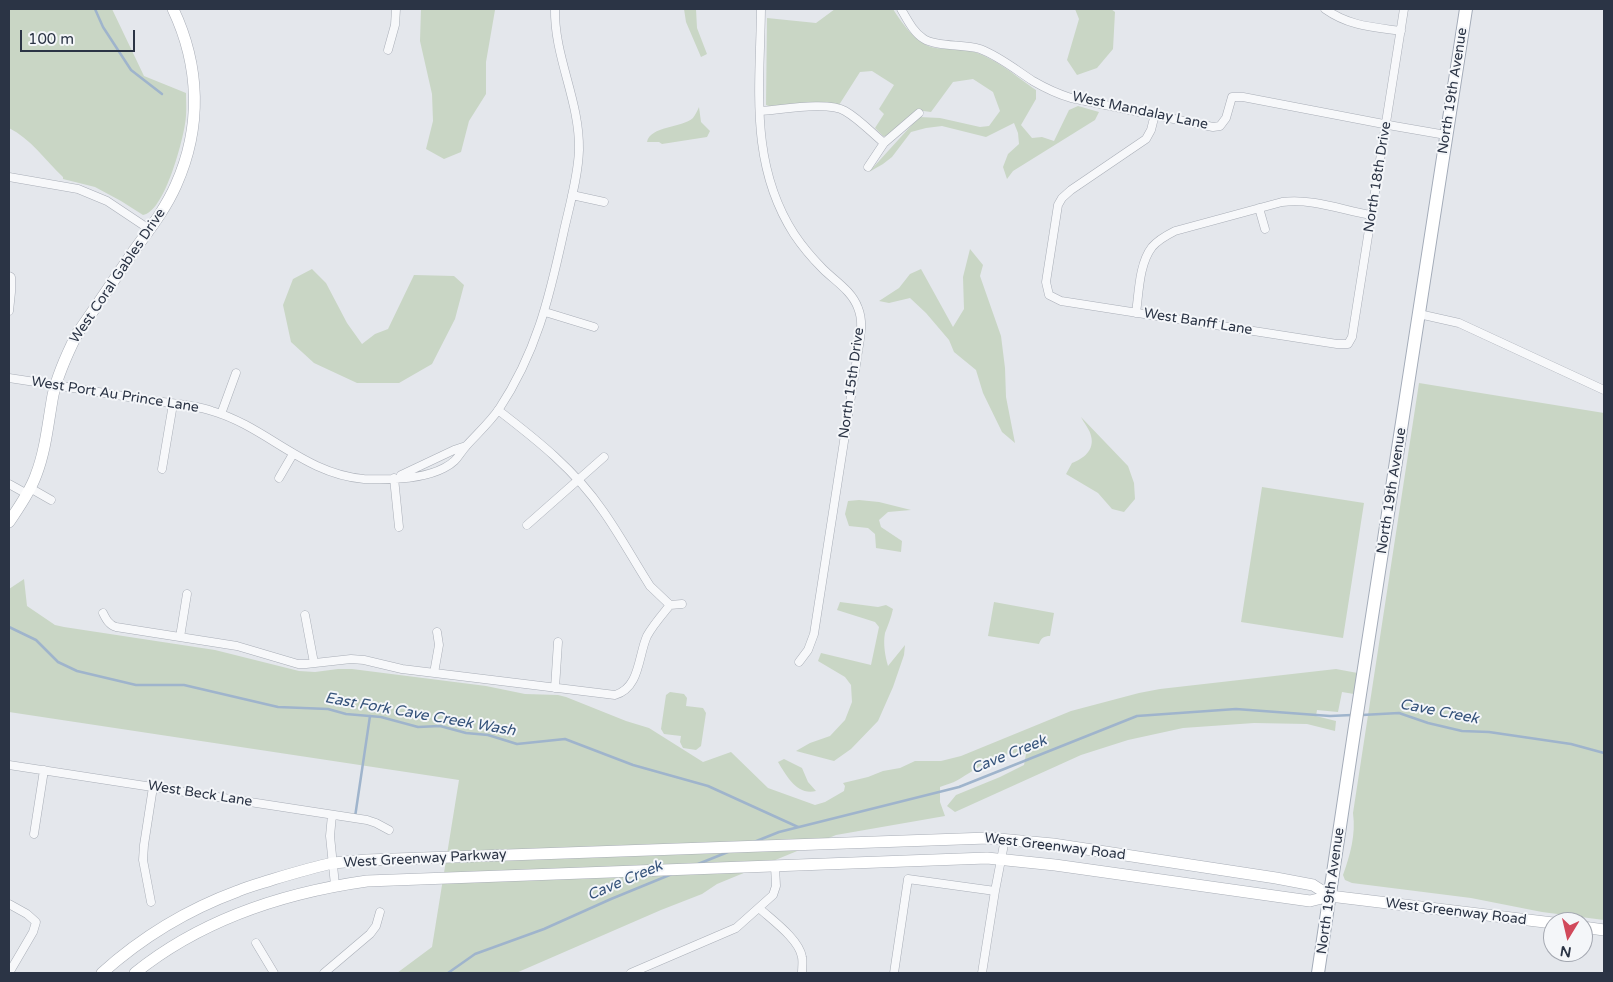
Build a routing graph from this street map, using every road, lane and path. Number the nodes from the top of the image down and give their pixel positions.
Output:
1 (173, 9) edge
2 (396, 9) edge
3 (555, 9) edge
4 (761, 9) edge
5 (900, 9) edge
6 (1325, 9) edge
7 (1404, 9) edge
8 (1466, 9) edge
9 (1401, 31) junction
10 (388, 50) dead end
11 (760, 111) junction
12 (919, 113) dead end
13 (1155, 114) junction
14 (1386, 125) junction
15 (1446, 135) junction
16 (884, 143) junction
17 (868, 167) dead end
18 (9, 177) edge
19 (572, 195) junction
20 (604, 202) dead end
21 (1259, 208) junction
22 (1371, 214) junction
23 (149, 229) junction
24 (1265, 229) dead end
25 (10, 276) edge
26 (9, 311) edge
27 (545, 312) junction
28 (1136, 313) junction
29 (1419, 314) junction
30 (594, 328) dead end
31 (1348, 344) joint
32 (236, 373) dead end
33 (9, 378) edge
34 (56, 385) junction
35 (1604, 390) edge
36 (174, 404) junction
37 (498, 410) junction
38 (221, 414) junction
39 (466, 446) junction
40 (293, 454) junction
41 (604, 457) dead end
42 (162, 469) dead end
43 (279, 478) dead end
44 (394, 478) junction
45 (578, 479) junction
46 (9, 484) edge
47 (28, 491) junction
48 (52, 500) dead end
49 (9, 522) edge
50 (527, 525) dead end
51 (399, 526) dead end
52 (187, 594) dead end
53 (682, 604) dead end
54 (670, 605) junction
55 (103, 613) dead end
56 (305, 615) dead end
57 (437, 632) dead end
58 (180, 637) junction
59 (558, 642) dead end
60 (799, 662) dead end
61 (314, 664) junction
62 (434, 673) junction
63 (555, 688) junction
64 (9, 765) edge
65 (44, 770) junction
66 (153, 787) junction
67 (332, 815) junction
68 (389, 830) dead end
69 (34, 834) dead end
70 (1005, 839) junction
71 (776, 846) junction
72 (1001, 859) junction
73 (333, 863) junction
74 (775, 866) junction
75 (335, 885) junction
76 (995, 891) junction
77 (1330, 896) junction
78 (151, 902) dead end
79 (9, 904) edge
80 (759, 908) junction
81 (380, 912) dead end
82 (1543, 922) edge
83 (256, 943) dead end
84 (9, 973) edge
85 (102, 973) edge
86 (135, 973) edge
87 (274, 973) edge
88 (324, 973) edge
89 (631, 973) edge
90 (802, 973) edge
91 (894, 973) edge
92 (982, 973) edge
93 (1318, 973) edge

1 - 23 main road, West Coral Gables Drive
2 - 10 street
3 - 19 street, West Port Au Prince Lane
4 - 11 street, North 15th Drive
5 - 13 street, West Mandalay Lane
6 - 9 street
7 - 9 street, North 18th Drive
8 - 15 main road, North 19th Avenue
9 - 14 street, North 18th Drive
11 - 16 street
11 - 60 street, North 15th Drive
12 - 16 street
13 - 14 street, West Mandalay Lane
13 - 28 street, West Banff Lane
14 - 15 street, West Mandalay Lane
14 - 22 street, North 18th Drive
15 - 29 main road, North 19th Avenue
16 - 17 street
18 - 23 street
19 - 20 street
19 - 27 street, West Port Au Prince Lane
21 - 22 street
21 - 24 street
21 - 28 street
22 - 31 street, North 18th Drive
23 - 34 main road, West Coral Gables Drive
25 - 26 street
27 - 30 street
27 - 37 street, West Port Au Prince Lane
28 - 31 street, West Banff Lane
29 - 35 street
29 - 77 main road, North 19th Avenue
32 - 38 street
33 - 34 street, West Port Au Prince Lane
34 - 36 street, West Port Au Prince Lane
34 - 47 main road, West Coral Gables Drive
36 - 38 street, West Port Au Prince Lane
36 - 42 street
37 - 39 street, West Port Au Prince Lane
37 - 45 street
38 - 40 street, West Port Au Prince Lane
39 - 44 street, West Port Au Prince Lane
39 - 44 street, West Port Au Prince Lane
40 - 43 street
40 - 44 street, West Port Au Prince Lane
41 - 45 street
44 - 51 street
45 - 50 street
45 - 54 street
46 - 47 street
47 - 48 street
47 - 49 main road, West Coral Gables Drive
52 - 58 street
53 - 54 street
54 - 63 street
55 - 58 street
56 - 61 street
57 - 62 street
58 - 61 street
59 - 63 street
61 - 62 street
62 - 63 street
64 - 65 street, West Beck Lane
65 - 66 street, West Beck Lane
65 - 69 street
66 - 67 street, West Beck Lane
66 - 78 street
67 - 68 street, West Beck Lane
67 - 73 street
70 - 71 main road, West Greenway Road
70 - 72 street
70 - 77 main road, West Greenway Road
71 - 73 main road, West Greenway Parkway
71 - 74 main road
72 - 74 main road, West Greenway Road
72 - 76 street
72 - 77 main road, West Greenway Road
73 - 75 street
73 - 85 main road, West Greenway Parkway
74 - 75 main road, West Greenway Parkway
74 - 80 street
75 - 86 main road, West Greenway Parkway
76 - 91 street
76 - 92 street
77 - 82 main road, West Greenway Road
77 - 93 main road, North 19th Avenue
79 - 84 street
80 - 89 street
80 - 90 street
81 - 88 street
83 - 87 street

